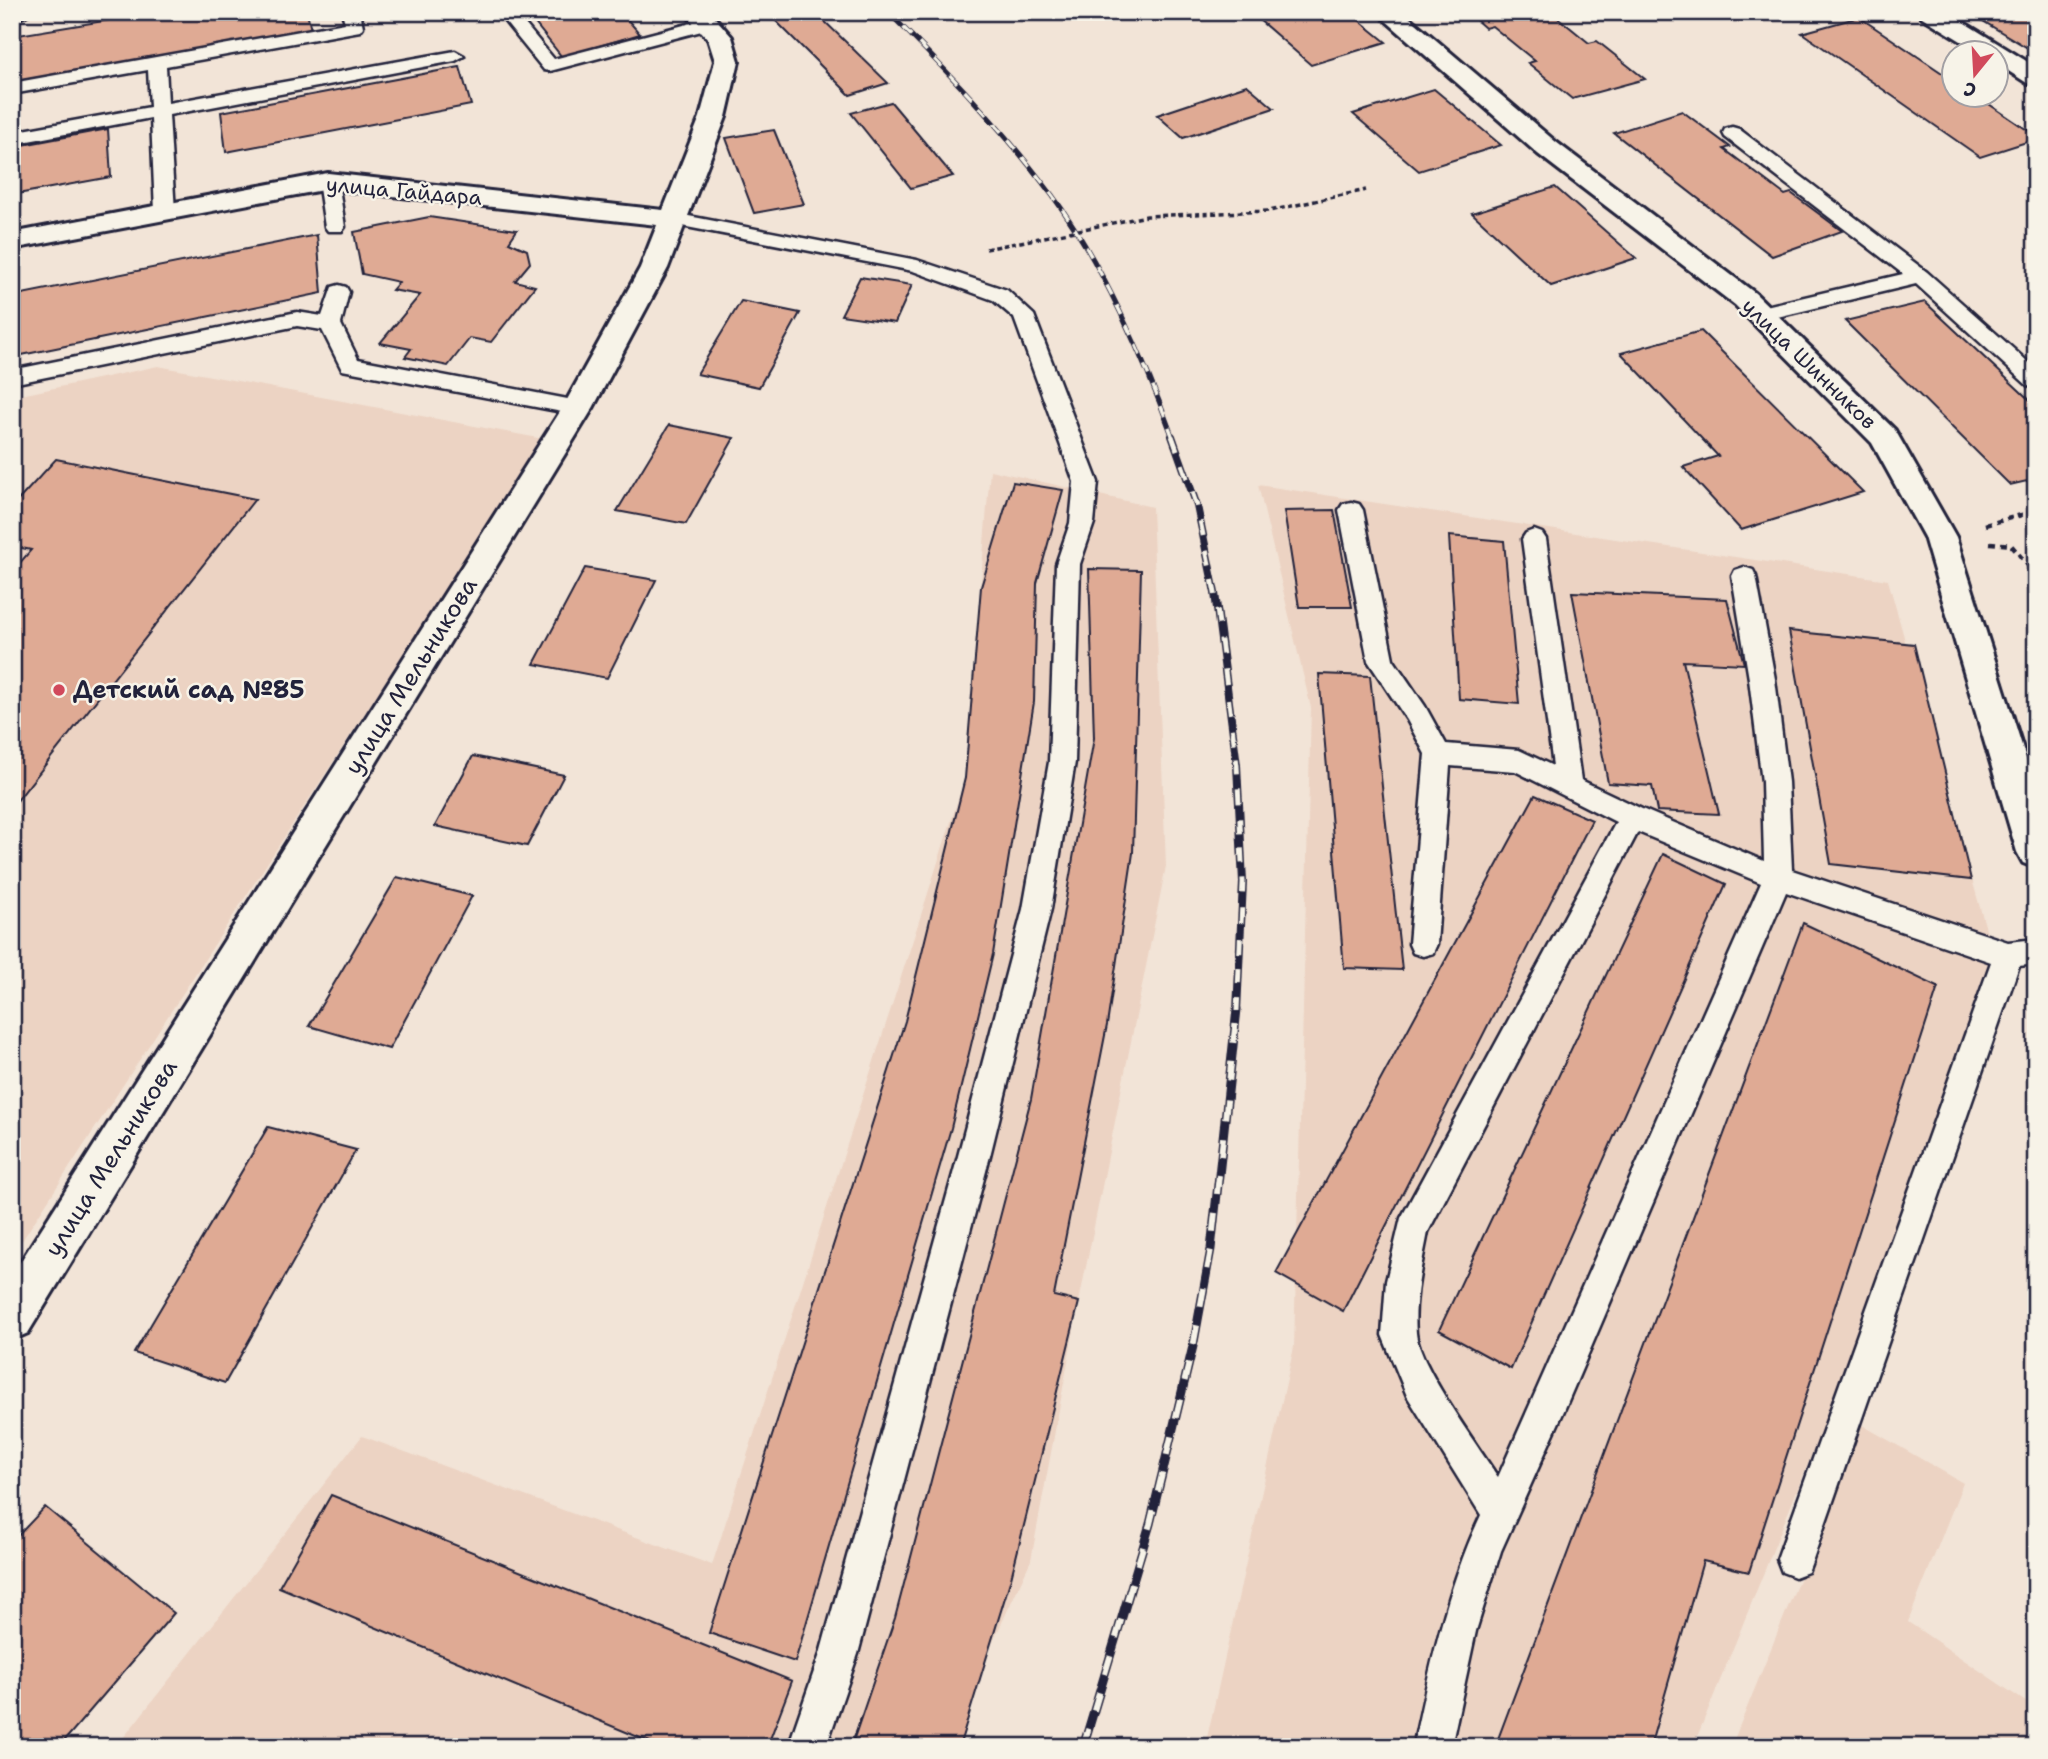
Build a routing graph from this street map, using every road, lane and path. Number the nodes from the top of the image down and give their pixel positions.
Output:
1 (23, 12) edge
2 (351, 12) edge
3 (506, 12) edge
4 (1388, 12) edge
5 (1930, 12) edge
6 (12, 18) edge
7 (702, 18) edge
8 (1971, 38) edge
9 (455, 56) dead end
10 (2010, 62) edge
11 (157, 63) junction
12 (2036, 78) edge
13 (12, 89) edge
14 (161, 112) junction
15 (1732, 133) dead end
16 (12, 138) edge
17 (328, 181) junction
18 (1366, 190) dead end
19 (165, 212) junction
20 (673, 219) junction
21 (335, 227) dead end
22 (12, 241) edge
23 (983, 250) dead end
24 (1920, 277) junction
25 (339, 292) dead end
26 (1760, 314) junction
27 (330, 324) junction
28 (12, 377) edge
29 (2036, 381) edge
30 (578, 408) junction
31 (1351, 510) dead end
32 (1534, 539) dead end
33 (1744, 576) dead end
34 (1438, 754) junction
35 (1569, 786) junction
36 (1632, 817) junction
37 (2036, 852) edge
38 (1778, 877) junction
39 (1423, 944) dead end
40 (2022, 953) edge
41 (12, 1317) edge
42 (1500, 1513) junction
43 (1795, 1559) dead end
44 (807, 1747) edge
45 (1432, 1747) edge

1 - 6 lane
2 - 11 lane
3 - 7 lane
4 - 26 street, улица Шинников
5 - 8 street
7 - 20 street, улица Мельникова
9 - 14 lane
10 - 12 street
11 - 13 lane
11 - 14 lane
14 - 16 lane
14 - 19 lane
15 - 24 lane
17 - 19 street, улица Гайдара
17 - 20 street, улица Гайдара
17 - 21 lane
18 - 23 path
19 - 22 street, улица Гайдара
20 - 30 street, улица Мельникова
20 - 44 lane
24 - 26 lane
24 - 29 lane
25 - 27 lane
26 - 37 street, улица Шинников
27 - 28 lane
27 - 30 lane
30 - 41 street, улица Мельникова
31 - 34 lane
32 - 35 lane
33 - 38 lane
34 - 35 lane
34 - 39 lane
35 - 36 lane
36 - 38 lane
36 - 42 lane
38 - 40 lane
38 - 42 lane
40 - 43 lane
42 - 45 lane

